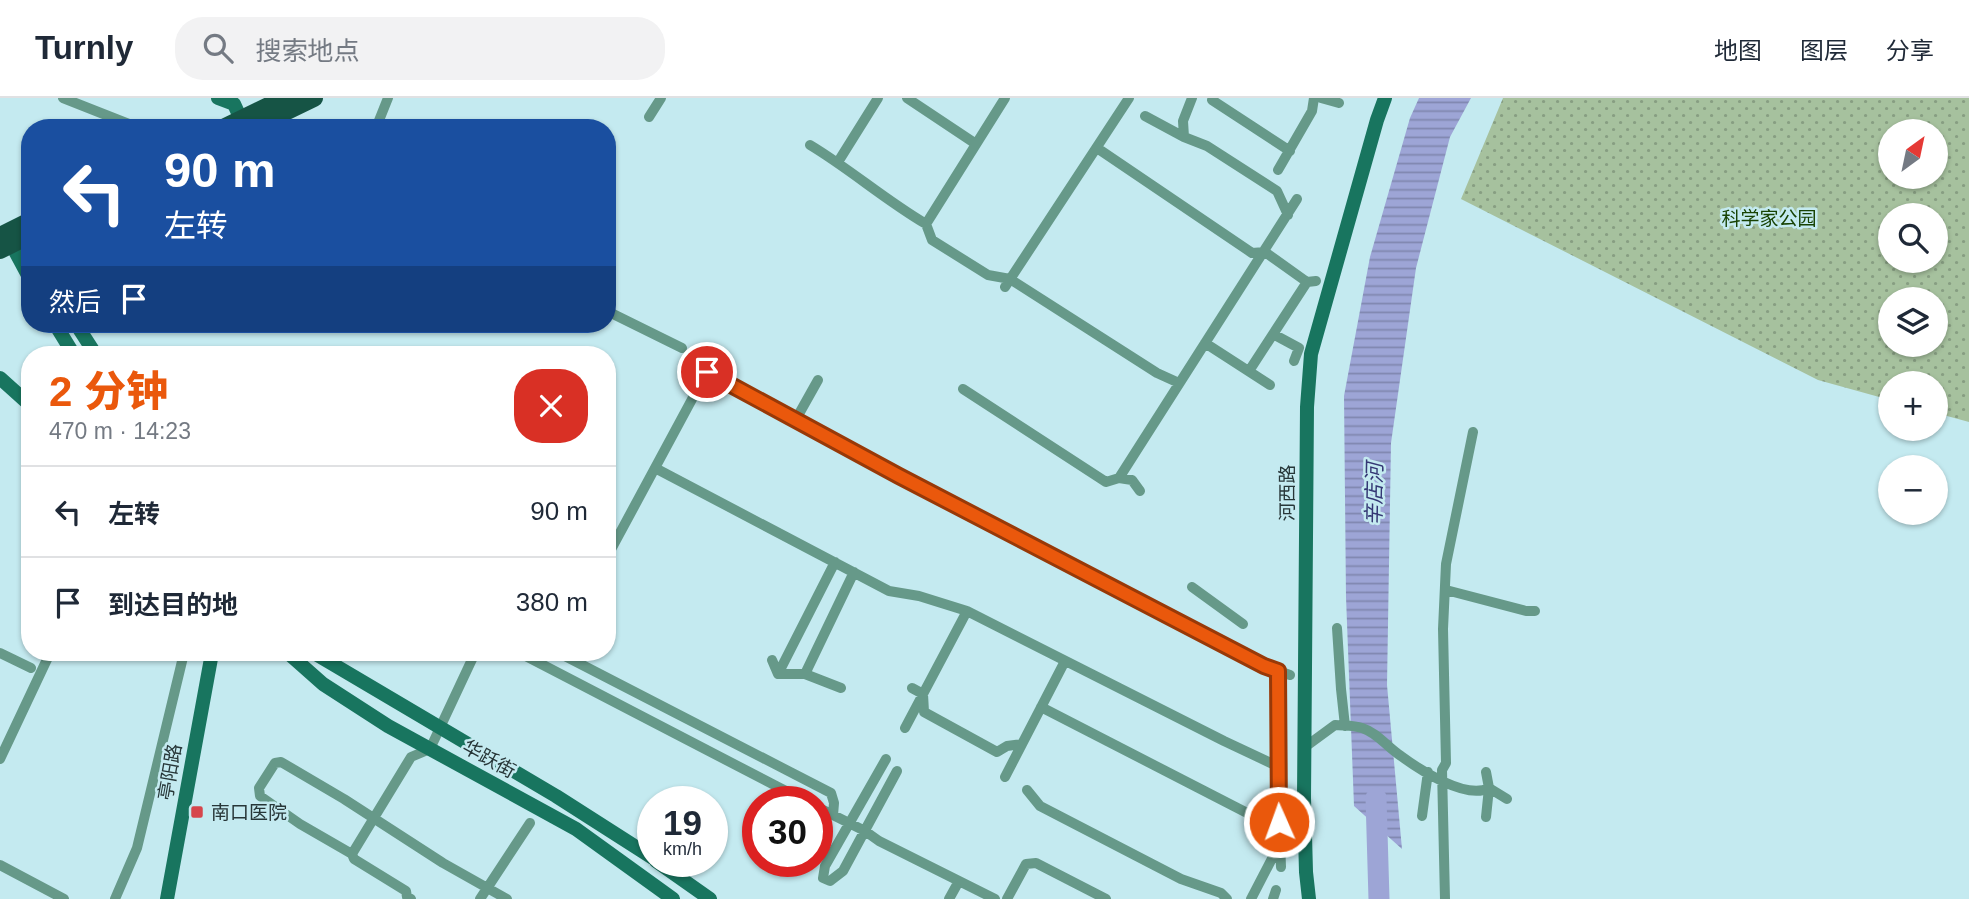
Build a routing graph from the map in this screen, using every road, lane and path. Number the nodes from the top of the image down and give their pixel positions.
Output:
1 (63, 98) edge
2 (218, 98) edge
3 (284, 98) edge
4 (314, 98) edge
5 (388, 98) edge
6 (661, 98) edge
7 (878, 98) edge
8 (907, 98) edge
9 (1005, 98) edge
10 (1129, 98) edge
11 (1192, 98) edge
12 (1314, 98) edge
13 (1321, 98) edge
14 (1385, 98) edge
15 (1212, 100) dead end
16 (1339, 103) dead end
17 (1145, 116) dead end
18 (649, 117) dead end
19 (116, 119) edge
20 (243, 119) edge
21 (254, 119) edge
22 (261, 119) edge
23 (380, 119) edge
24 (1184, 137) junction
25 (976, 144) junction
26 (810, 145) dead end
27 (1097, 148) junction
28 (1290, 151) junction
29 (838, 162) junction
30 (1278, 170) dead end
31 (1297, 198) dead end
32 (1288, 215) junction
33 (926, 224) junction
34 (21, 234) edge
35 (4, 241) edge
36 (1265, 252) junction
37 (21, 266) edge
38 (1008, 283) junction
39 (616, 315) edge
40 (1273, 334) junction
41 (1205, 343) junction
42 (682, 348) dead end
43 (1294, 361) dead end
44 (1249, 372) junction
45 (0, 379) edge
46 (818, 380) dead end
47 (1179, 383) junction
48 (1270, 385) dead end
49 (963, 389) dead end
50 (21, 397) edge
51 (795, 421) junction
52 (1473, 432) dead end
53 (654, 468) junction
54 (1119, 478) junction
55 (1140, 491) dead end
56 (616, 540) edge
57 (835, 562) junction
58 (854, 572) junction
59 (1192, 587) dead end
60 (1446, 590) junction
61 (967, 611) junction
62 (1535, 611) dead end
63 (1243, 624) dead end
64 (1338, 628) dead end
65 (0, 653) edge
66 (772, 660) dead end
67 (46, 661) edge
68 (182, 661) edge
69 (211, 661) edge
70 (297, 661) edge
71 (327, 661) edge
72 (471, 661) edge
73 (543, 661) edge
74 (575, 661) edge
75 (1065, 661) junction
76 (31, 668) dead end
77 (1278, 671) junction
78 (778, 674) junction
79 (804, 674) junction
80 (1290, 675) dead end
81 (841, 688) dead end
82 (912, 688) dead end
83 (923, 694) junction
84 (1041, 707) junction
85 (1345, 726) junction
86 (438, 728) junction
87 (905, 728) dead end
88 (1022, 744) junction
89 (1304, 747) junction
90 (430, 748) junction
91 (0, 759) edge
92 (886, 759) dead end
93 (1277, 766) junction
94 (897, 771) dead end
95 (1428, 772) junction
96 (1486, 772) dead end
97 (1005, 777) dead end
98 (1443, 781) junction
99 (777, 786) edge
100 (817, 786) edge
101 (1489, 788) junction
102 (1027, 790) dead end
103 (1507, 799) dead end
104 (833, 800) edge
105 (1278, 803) junction
106 (833, 815) joint
107 (1422, 816) dead end
108 (1486, 817) dead end
109 (373, 818) junction
110 (530, 823) dead end
111 (850, 824) junction
112 (865, 831) junction
113 (1280, 842) junction
114 (637, 848) edge
115 (352, 854) junction
116 (0, 865) edge
117 (1281, 867) dead end
118 (679, 877) edge
119 (959, 881) junction
120 (483, 894) edge
121 (668, 898) edge
122 (1250, 898) edge
123 (64, 899) edge
124 (115, 899) edge
125 (167, 899) edge
126 (411, 899) edge
127 (507, 899) edge
128 (710, 899) edge
129 (949, 899) edge
130 (995, 899) edge
131 (1007, 899) edge
132 (1106, 899) edge
133 (1227, 899) edge
134 (1309, 899) edge
135 (1445, 899) edge

1 - 19 street
2 - 20 street
3 - 21 main road
4 - 22 main road
5 - 23 street
6 - 18 street
7 - 29 street
8 - 25 street
9 - 25 street
10 - 27 street
11 - 24 street
12 - 28 street
13 - 16 street
14 - 89 street, 河西路
15 - 28 street
17 - 24 street
24 - 32 street
25 - 33 street
26 - 29 street
27 - 36 street
27 - 38 street
28 - 30 street
29 - 33 street
31 - 32 street
32 - 36 street
33 - 38 street
34 - 35 main road
35 - 37 street
36 - 40 street
36 - 41 street
38 - 47 street
39 - 42 street
40 - 43 street
40 - 44 street
41 - 44 street
41 - 47 street
44 - 48 street
45 - 50 street
46 - 51 street
47 - 54 street
49 - 54 street
51 - 53 street
51 - 77 street
52 - 60 street
53 - 56 street
53 - 57 street
54 - 55 street
57 - 58 street
57 - 78 street
58 - 61 street
58 - 79 street
59 - 63 street
60 - 62 street
60 - 98 street
61 - 75 street
61 - 83 street
64 - 85 street
65 - 76 street
66 - 78 street
67 - 91 street
68 - 124 street
69 - 125 street, 亭阳路
70 - 90 street, 华跃街
71 - 86 street, 华跃街
72 - 86 street
73 - 99 street
74 - 100 street
75 - 84 street
75 - 93 street
77 - 80 street
77 - 93 street
78 - 79 street
79 - 81 street
82 - 83 street
83 - 87 street
83 - 88 street
84 - 88 street
84 - 105 street
85 - 89 street
85 - 95 street
86 - 90 street
86 - 114 street, 华跃街
88 - 97 street
89 - 134 street, 河西路
90 - 109 street
90 - 121 street, 华跃街
92 - 111 street
93 - 105 street
94 - 112 street
95 - 98 street
95 - 107 street
96 - 101 street
98 - 101 street
98 - 135 street
101 - 103 street
101 - 108 street
102 - 133 street
104 - 106 street
105 - 113 street
106 - 111 street
109 - 115 street
109 - 115 street
109 - 120 street
110 - 120 street
111 - 112 street
111 - 112 street
112 - 119 street
113 - 117 street
113 - 122 street
115 - 126 street
116 - 123 street
118 - 128 street, 华跃街
119 - 129 street
119 - 130 street
120 - 127 street
131 - 132 street

